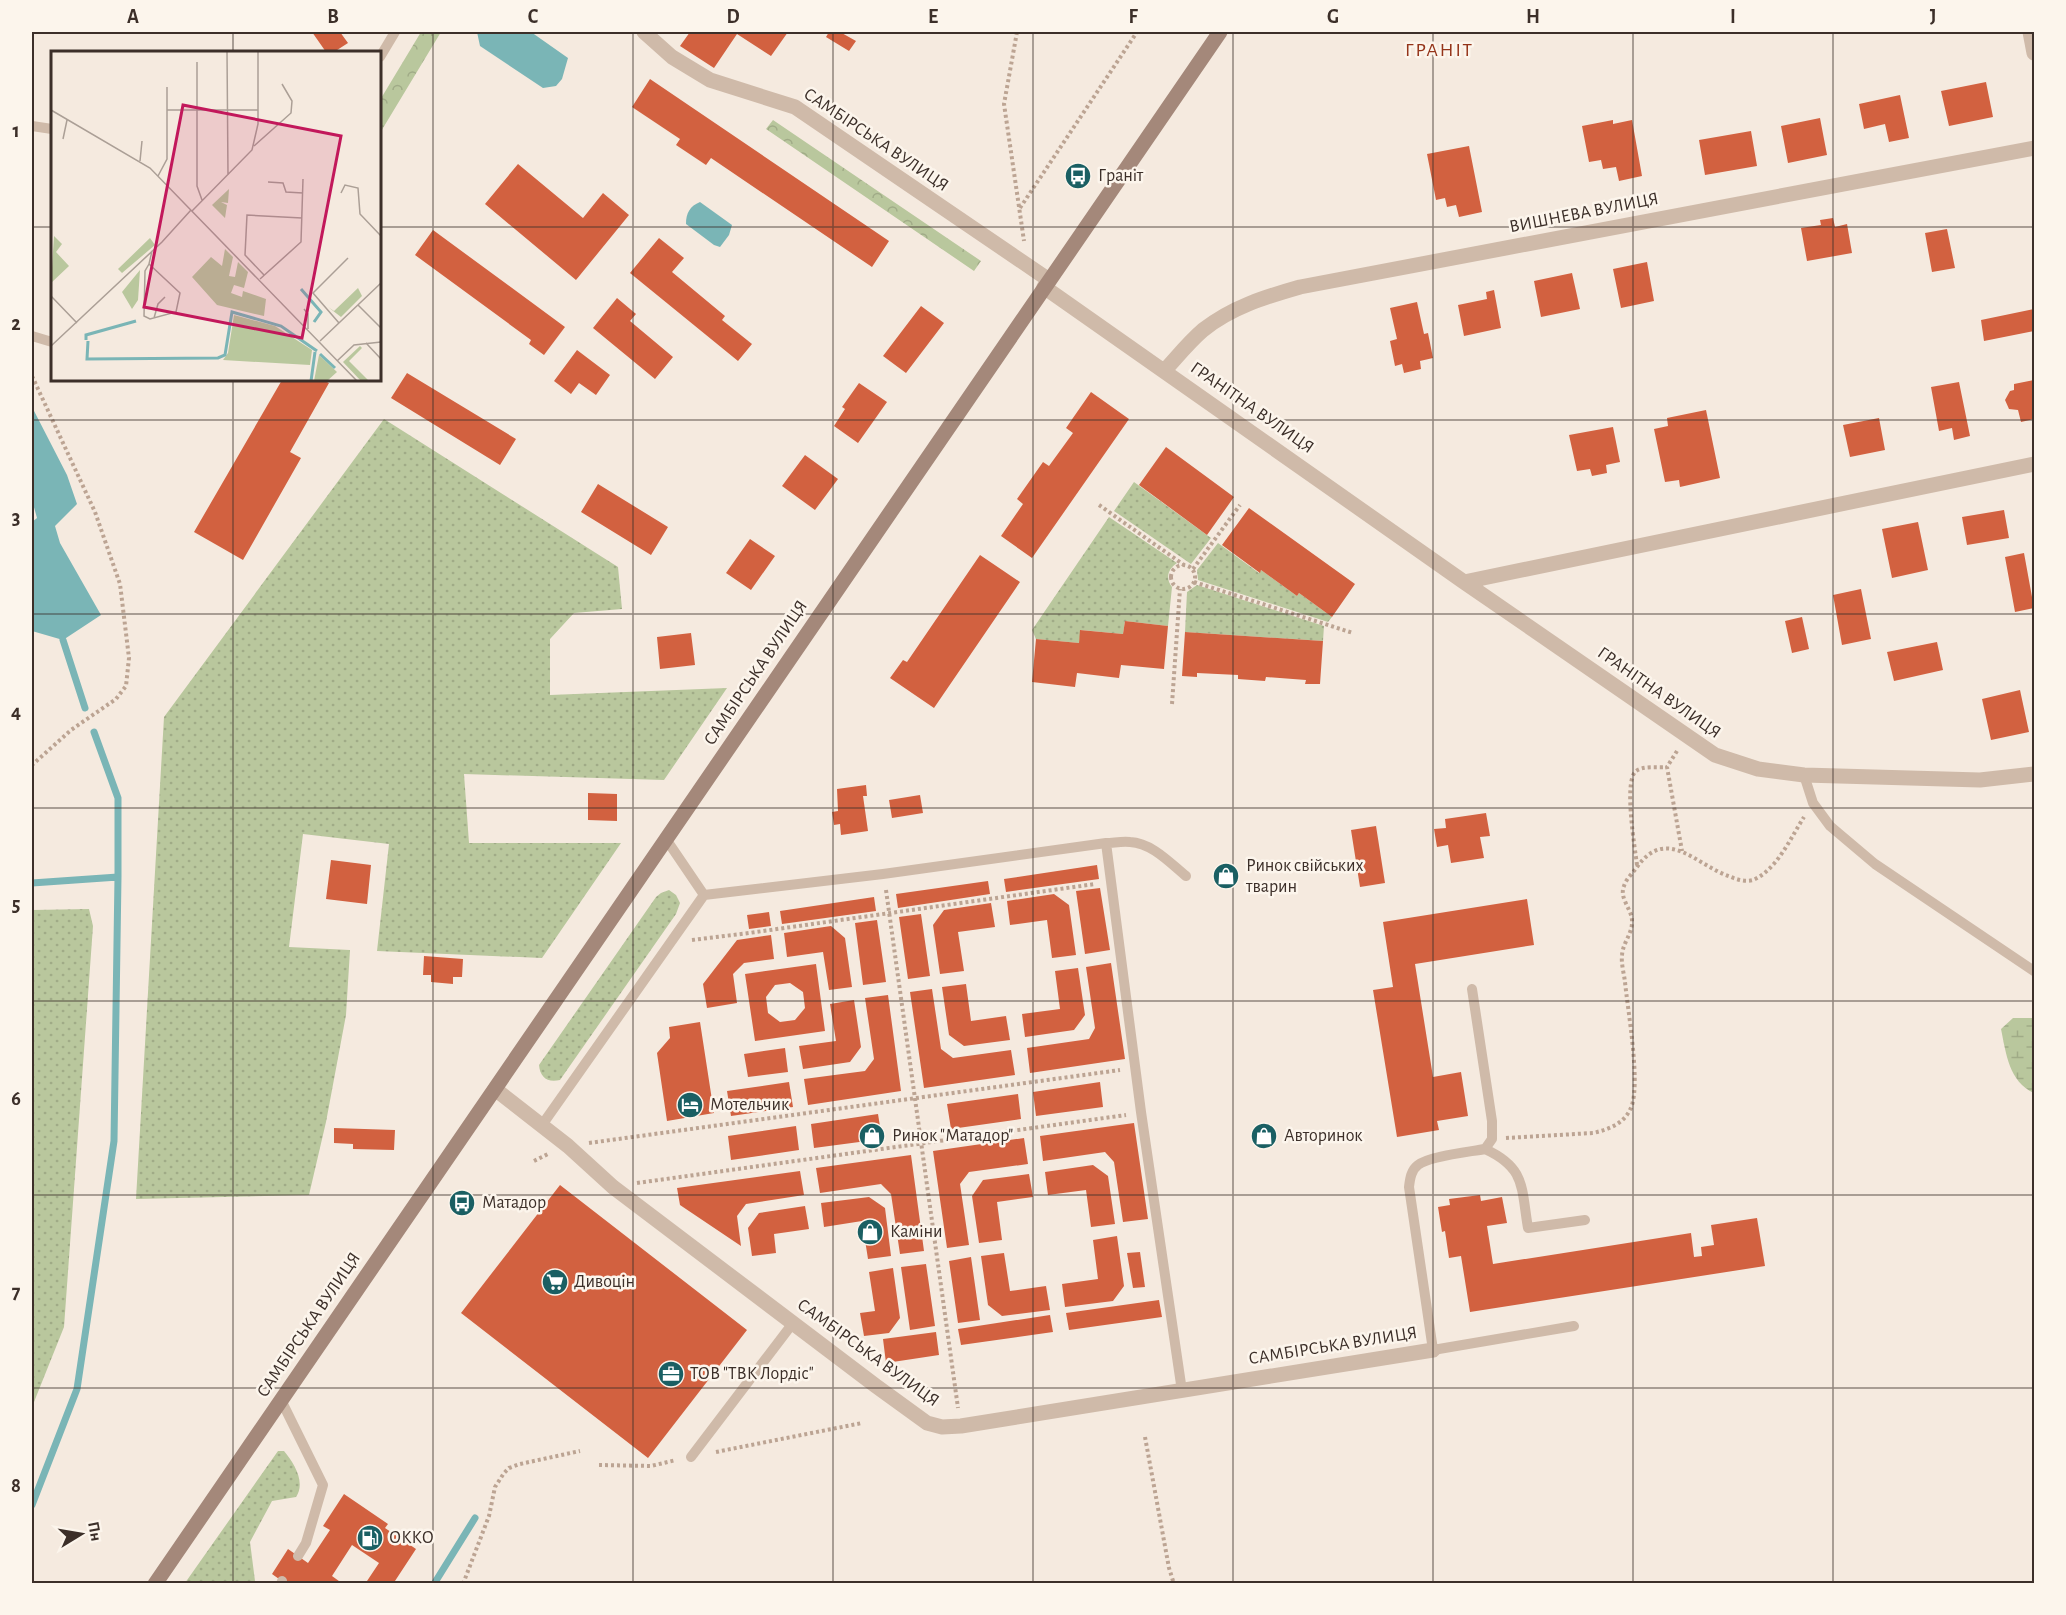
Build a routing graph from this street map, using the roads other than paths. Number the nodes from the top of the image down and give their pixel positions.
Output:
1 (395, 32) edge
2 (644, 32) edge
3 (1220, 32) edge
4 (2030, 32) edge
5 (2034, 53) edge
6 (381, 55) edge
7 (32, 126) edge
8 (51, 129) edge
9 (2034, 148) edge
10 (1046, 284) junction
11 (32, 336) edge
12 (51, 342) edge
13 (1165, 370) junction
14 (2034, 464) edge
15 (1464, 582) junction
16 (2034, 774) edge
17 (1804, 775) junction
18 (666, 838) junction
19 (1106, 843) junction
20 (1186, 876) dead end
21 (704, 895) junction
22 (2034, 970) edge
23 (1472, 989) dead end
24 (495, 1089) junction
25 (542, 1125) junction
26 (1485, 1149) junction
27 (1585, 1220) dead end
28 (793, 1323) junction
29 (1574, 1326) dead end
30 (1433, 1350) junction
31 (1182, 1391) junction
32 (281, 1400) junction
33 (691, 1457) road end
34 (298, 1556) dead end
35 (155, 1584) edge

1 - 6 lane
2 - 10 street, САМБІРСЬКА ВУЛИЦЯ
3 - 10 main road, САМБІРСЬКА ВУЛИЦЯ
4 - 5 street
7 - 8 lane
9 - 13 street, ВИШНЕВА ВУЛИЦЯ
10 - 13 street, ГРАНІТНА ВУЛИЦЯ
10 - 18 main road, САМБІРСЬКА ВУЛИЦЯ
11 - 12 lane
13 - 15 street, ГРАНІТНА ВУЛИЦЯ
14 - 15 street
15 - 17 street, ГРАНІТНА ВУЛИЦЯ
16 - 17 street, ГРАНІТНА ВУЛИЦЯ
17 - 22 lane
18 - 21 lane
18 - 24 main road, САМБІРСЬКА ВУЛИЦЯ
19 - 20 lane
19 - 21 lane
19 - 31 lane
21 - 25 lane
23 - 26 lane
24 - 25 street, САМБІРСЬКА ВУЛИЦЯ
24 - 32 main road, САМБІРСЬКА ВУЛИЦЯ
25 - 28 street, САМБІРСЬКА ВУЛИЦЯ
26 - 27 lane
26 - 30 lane
28 - 31 street, САМБІРСЬКА ВУЛИЦЯ
28 - 33 lane
29 - 30 lane
30 - 31 street, САМБІРСЬКА ВУЛИЦЯ
32 - 34 lane
32 - 35 main road, САМБІРСЬКА ВУЛИЦЯ

